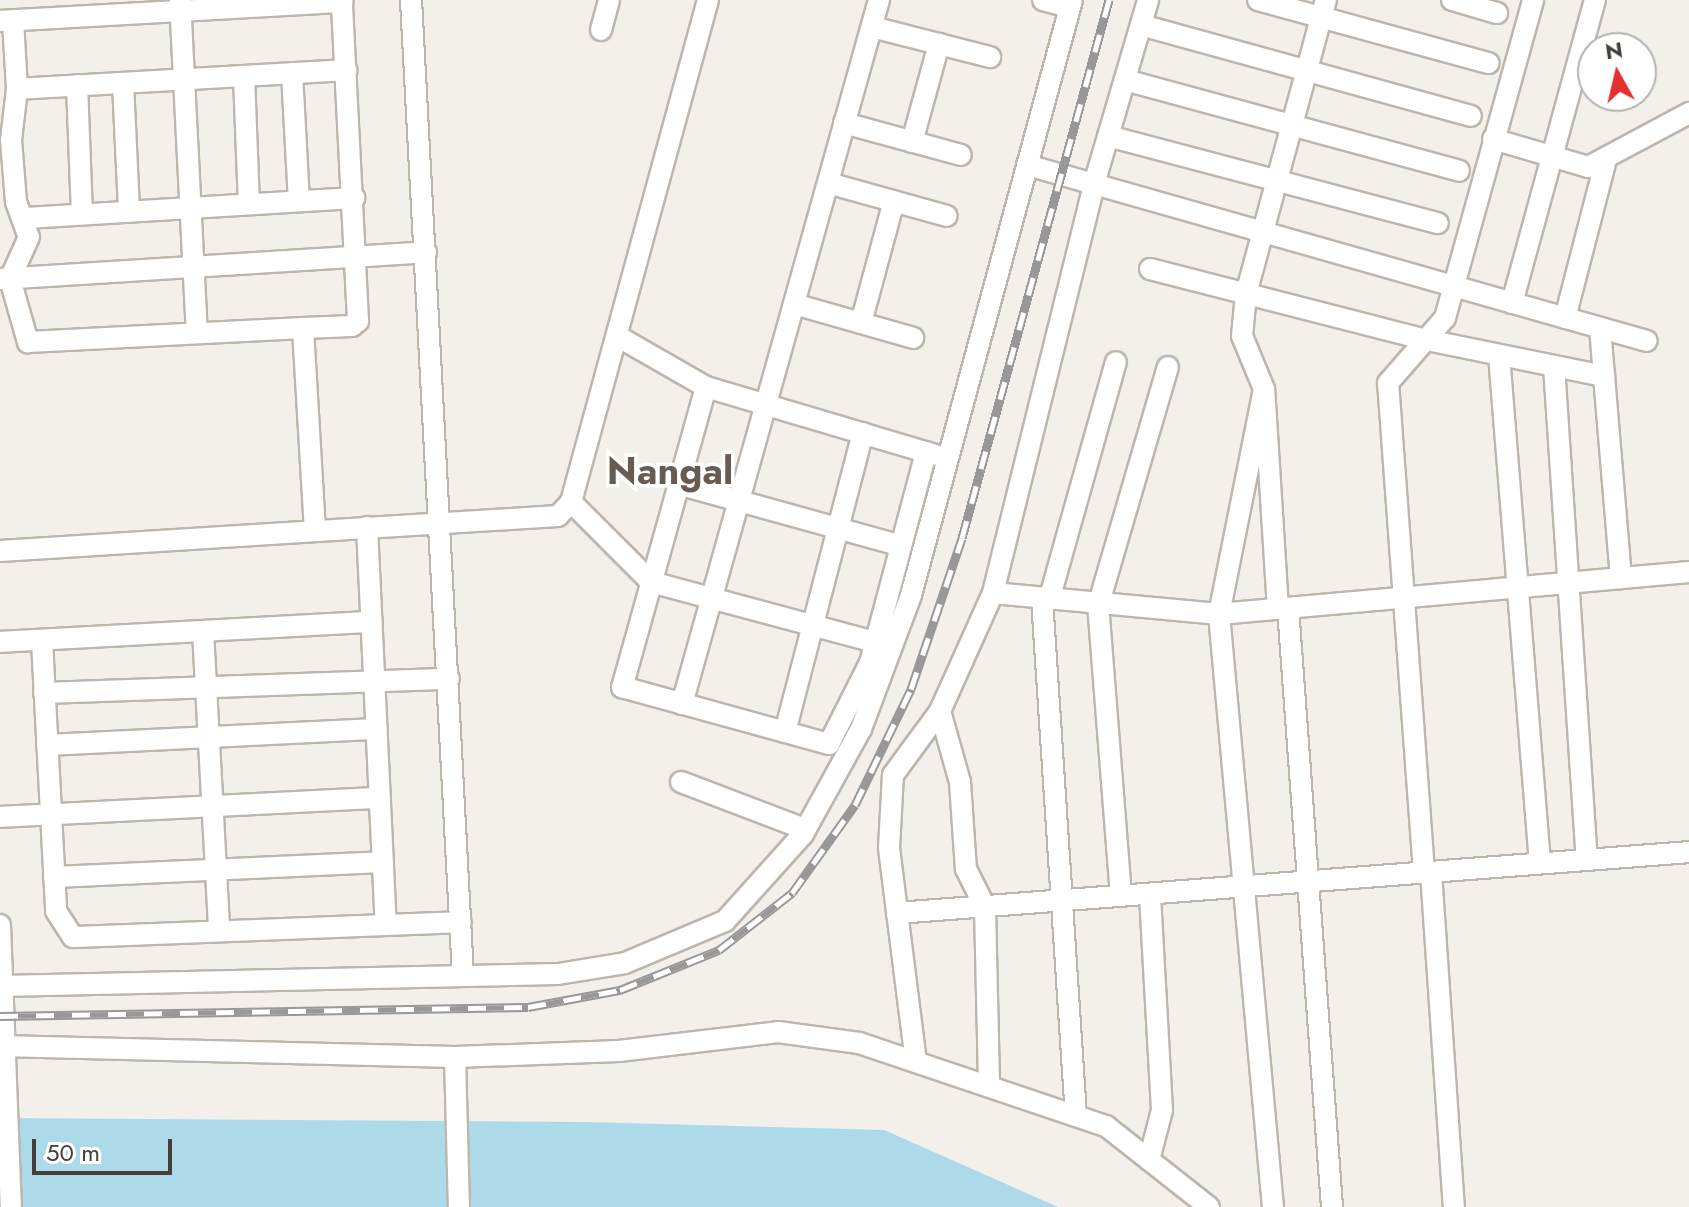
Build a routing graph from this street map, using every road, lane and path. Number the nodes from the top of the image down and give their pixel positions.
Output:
1 (411, 0) edge
2 (609, 0) edge
3 (708, 0) edge
4 (879, 0) edge
5 (1043, 0) edge
6 (1148, 0) edge
7 (1258, 0) edge
8 (1452, 0) edge
9 (1533, 0) edge
10 (1595, 0) edge
11 (342, 1) edge
12 (1071, 4) edge
13 (180, 6) edge
14 (1323, 9) edge
15 (1497, 13) dead end
16 (7, 21) edge
17 (1141, 25) junction
18 (872, 27) junction
19 (601, 30) dead end
20 (939, 44) junction
21 (990, 57) dead end
22 (1489, 63) dead end
23 (346, 70) junction
24 (1306, 71) junction
25 (292, 73) junction
26 (244, 76) junction
27 (184, 79) junction
28 (1125, 80) junction
29 (123, 83) junction
30 (77, 85) junction
31 (17, 89) junction
32 (1689, 113) edge
33 (1471, 116) dead end
34 (844, 123) junction
35 (1292, 125) junction
36 (1108, 136) junction
37 (1493, 139) junction
38 (912, 142) junction
39 (961, 155) dead end
40 (1552, 156) junction
41 (1606, 160) junction
42 (1027, 165) junction
43 (1459, 171) dead end
44 (1277, 180) junction
45 (828, 183) junction
46 (1094, 184) junction
47 (354, 198) junction
48 (299, 201) junction
49 (894, 201) junction
50 (249, 204) junction
51 (191, 208) junction
52 (129, 212) junction
53 (82, 214) junction
54 (947, 216) dead end
55 (26, 218) junction
56 (1438, 223) dead end
57 (1263, 232) junction
58 (426, 252) junction
59 (357, 256) junction
60 (194, 267) junction
61 (1150, 269) dead end
62 (5, 279) edge
63 (1451, 286) junction
64 (1246, 294) junction
65 (1512, 303) junction
66 (794, 304) junction
67 (1565, 318) junction
68 (861, 323) junction
69 (303, 328) junction
70 (1600, 328) junction
71 (197, 333) junction
72 (617, 336) junction
73 (913, 338) dead end
74 (1427, 340) junction
75 (1647, 341) dead end
76 (1499, 355) junction
77 (1116, 362) dead end
78 (1554, 366) junction
79 (1168, 367) dead end
80 (1604, 376) junction
81 (706, 387) junction
82 (1264, 389) junction
83 (765, 405) junction
84 (863, 433) junction
85 (926, 452) junction
86 (948, 459) junction
87 (678, 484) junction
88 (738, 501) junction
89 (571, 502) junction
90 (441, 523) junction
91 (367, 527) junction
92 (838, 529) junction
93 (315, 531) junction
94 (901, 546) junction
95 (0, 551) edge
96 (1689, 572) edge
97 (1621, 578) junction
98 (651, 582) junction
99 (1571, 583) junction
100 (1518, 588) junction
101 (993, 593) junction
102 (711, 598) junction
103 (1405, 598) junction
104 (1046, 600) junction
105 (1098, 606) junction
106 (1283, 609) junction
107 (1219, 614) junction
108 (371, 622) junction
109 (812, 625) junction
110 (203, 631) junction
111 (42, 641) junction
112 (0, 642) edge
113 (875, 642) junction
114 (375, 678) junction
115 (449, 679) junction
116 (206, 686) junction
117 (44, 693) junction
118 (682, 704) junction
119 (940, 711) junction
120 (377, 729) junction
121 (785, 732) junction
122 (209, 738) junction
123 (47, 745) junction
124 (681, 782) dead end
125 (380, 798) junction
126 (212, 807) junction
127 (51, 814) junction
128 (0, 817) edge
129 (805, 829) junction
130 (1689, 852) edge
131 (1587, 859) junction
132 (383, 862) junction
133 (1540, 863) junction
134 (216, 869) junction
135 (1427, 872) junction
136 (54, 877) junction
137 (1308, 881) junction
138 (1240, 887) junction
139 (1150, 894) junction
140 (1121, 896) junction
141 (1061, 901) junction
142 (985, 907) junction
143 (897, 913) junction
144 (461, 922) junction
145 (0, 925) edge
146 (386, 925) junction
147 (219, 931) junction
148 (463, 975) junction
149 (2, 986) edge
150 (4, 1046) edge
151 (455, 1057) junction
152 (916, 1062) junction
153 (989, 1086) junction
154 (1076, 1116) junction
155 (1149, 1160) junction
156 (11, 1207) edge
157 (459, 1207) edge
158 (1209, 1207) edge
159 (1273, 1207) edge
160 (1332, 1207) edge
161 (1454, 1207) edge

1 - 58 street
2 - 19 street
3 - 72 street
4 - 18 street
5 - 12 street
6 - 17 street
7 - 14 street
8 - 15 street
9 - 37 street
10 - 40 street
11 - 13 street
11 - 23 street
12 - 42 street
13 - 16 street
13 - 27 street
14 - 22 street
14 - 24 street
16 - 31 street
17 - 24 street
17 - 28 street
18 - 20 street
18 - 34 street
20 - 21 street
20 - 38 street
23 - 25 street
23 - 47 street
24 - 33 street
24 - 35 street
25 - 26 street
25 - 48 street
26 - 27 street
26 - 50 street
27 - 29 street
27 - 51 street
28 - 35 street
28 - 36 street
29 - 30 street
29 - 52 street
30 - 31 street
30 - 53 street
31 - 55 street
32 - 41 street
34 - 38 street
34 - 45 street
35 - 43 street
35 - 44 street
36 - 44 street
36 - 46 street
37 - 40 street
37 - 63 street
38 - 39 street
40 - 41 street
40 - 65 street
41 - 67 street
42 - 46 street
42 - 86 street
44 - 56 street
44 - 57 street
45 - 49 street
45 - 66 street
46 - 57 street
46 - 101 street
47 - 48 street
47 - 59 street
48 - 50 street
49 - 54 street
49 - 68 street
50 - 51 street
51 - 52 street
51 - 60 street
52 - 53 street
53 - 55 street
55 - 62 street
57 - 63 street
57 - 64 street
58 - 59 street
58 - 90 street
59 - 60 street
59 - 69 street
60 - 62 street
60 - 71 street
61 - 64 street
62 - 71 street
63 - 65 street
63 - 74 street
64 - 74 street
64 - 82 street
65 - 67 street
66 - 68 street
66 - 83 street
67 - 70 street
68 - 73 street
69 - 71 street
69 - 93 street
70 - 75 street
70 - 80 street
72 - 81 street
72 - 89 street
74 - 76 street
74 - 103 street
76 - 78 street
76 - 100 street
77 - 104 street
78 - 80 street
78 - 99 street
79 - 105 street
80 - 97 street
81 - 83 street
81 - 87 street
82 - 106 street
82 - 107 street
83 - 84 street
83 - 88 street
84 - 85 street
84 - 92 street
85 - 86 street
85 - 94 street
86 - 129 street
87 - 88 street
87 - 98 street
88 - 92 street
88 - 102 street
89 - 90 street
89 - 98 street
90 - 91 street
90 - 115 street
91 - 93 street
91 - 108 street
92 - 94 street
92 - 109 street
93 - 95 street
94 - 113 street
96 - 97 street
97 - 99 street
98 - 102 street
98 - 118 street
99 - 100 street
99 - 131 street
100 - 103 street
100 - 133 street
101 - 104 street
101 - 119 street
102 - 109 street
102 - 118 street
103 - 106 street
103 - 135 street
104 - 105 street
104 - 141 street
105 - 107 street
105 - 140 street
106 - 107 street
106 - 137 street
107 - 138 street
108 - 110 street
108 - 114 street
109 - 113 street
109 - 121 street
110 - 111 street
110 - 116 street
111 - 112 street
111 - 117 street
113 - 121 street
114 - 115 street
114 - 116 street
114 - 120 street
115 - 144 street
116 - 117 street
116 - 122 street
117 - 123 street
118 - 121 street
119 - 142 street
119 - 143 street
120 - 122 street
120 - 125 street
122 - 123 street
122 - 126 street
123 - 127 street
124 - 129 street
125 - 126 street
125 - 132 street
126 - 127 street
126 - 134 street
127 - 128 street
127 - 136 street
129 - 148 street
130 - 131 street
131 - 133 street
132 - 134 street
132 - 146 street
133 - 135 street
134 - 136 street
134 - 147 street
135 - 137 street
135 - 161 street
136 - 147 street
137 - 138 street
137 - 160 street
138 - 139 street
138 - 159 street
139 - 140 street
139 - 155 street
140 - 141 street
141 - 142 street
141 - 154 street
142 - 143 street
142 - 153 street
143 - 152 street
144 - 146 street
144 - 148 street
145 - 149 street
146 - 147 street
148 - 149 street
149 - 150 street
150 - 151 street
150 - 156 street
151 - 152 street
151 - 157 street
152 - 153 street
153 - 154 street
154 - 155 street
155 - 158 street

